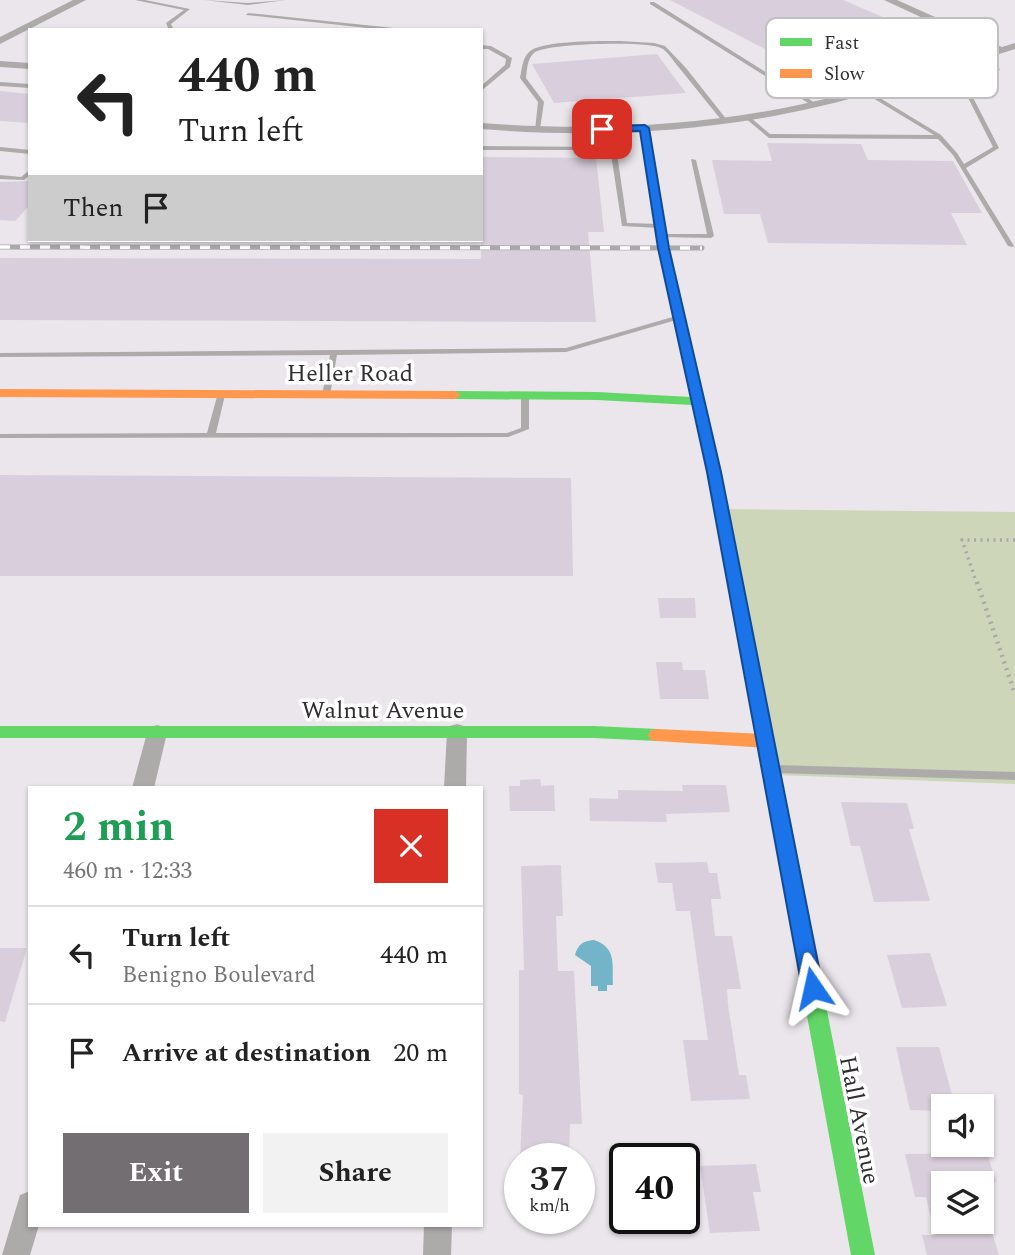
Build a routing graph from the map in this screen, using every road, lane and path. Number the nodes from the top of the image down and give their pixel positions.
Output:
1 (81, 0) edge
2 (137, 0) edge
3 (206, 0) edge
4 (284, 0) edge
5 (889, 0) edge
6 (652, 3) dead end
7 (248, 15) dead end
8 (929, 18) edge
9 (171, 28) edge
10 (382, 28) edge
11 (0, 41) edge
12 (1015, 46) edge
13 (483, 47) edge
14 (998, 49) edge
15 (1001, 50) junction
16 (998, 51) edge
17 (0, 64) edge
18 (28, 66) edge
19 (766, 75) edge
20 (0, 84) edge
21 (28, 86) edge
22 (483, 87) edge
23 (803, 98) edge
24 (835, 98) edge
25 (878, 98) edge
26 (971, 98) edge
27 (813, 104) junction
28 (748, 118) junction
29 (725, 121) junction
30 (483, 126) edge
31 (645, 128) junction
32 (537, 129) junction
33 (940, 136) junction
34 (0, 149) edge
35 (483, 149) edge
36 (28, 152) edge
37 (693, 160) dead end
38 (963, 167) junction
39 (28, 174) edge
40 (0, 177) edge
41 (661, 231) junction
42 (1011, 246) dead end
43 (680, 317) junction
44 (334, 353) junction
45 (0, 355) edge
46 (0, 393) edge
47 (221, 395) junction
48 (326, 395) junction
49 (525, 396) junction
50 (699, 401) junction
51 (211, 435) junction
52 (0, 436) edge
53 (1015, 540) edge
54 (1015, 694) edge
55 (0, 732) edge
56 (457, 732) junction
57 (157, 733) junction
58 (766, 741) junction
59 (772, 769) junction
60 (1015, 776) edge
61 (144, 786) edge
62 (455, 786) edge
63 (28, 1212) edge
64 (438, 1227) edge
65 (16, 1255) edge
66 (437, 1255) edge
67 (863, 1255) edge

1 - 11 street
2 - 9 lane
3 - 4 lane
5 - 8 street
6 - 19 lane
7 - 10 lane
12 - 15 street
13 - 22 lane
14 - 15 street
15 - 16 street
17 - 18 street
20 - 21 lane
23 - 27 lane
24 - 27 street
25 - 33 lane
26 - 38 lane
27 - 28 street
28 - 29 street
28 - 33 lane
29 - 31 street
29 - 32 lane
30 - 32 street
31 - 32 street
31 - 41 street, Hall Avenue
33 - 38 lane
34 - 36 lane
35 - 41 lane
37 - 41 lane
38 - 42 lane
39 - 40 lane
41 - 43 street, Hall Avenue
43 - 44 lane
43 - 50 street, Hall Avenue
44 - 45 lane
44 - 48 lane
46 - 47 street, Heller Road
47 - 48 street, Heller Road
47 - 51 lane
48 - 49 street, Heller Road
49 - 50 street, Heller Road
49 - 51 lane
50 - 58 street, Hall Avenue
51 - 52 lane
53 - 54 path
55 - 57 street, Walnut Avenue
56 - 57 street, Walnut Avenue
56 - 58 street, Walnut Avenue
56 - 62 street
57 - 61 street
58 - 59 street, Hall Avenue
59 - 60 lane
59 - 67 street, Hall Avenue
63 - 65 street
64 - 66 street

